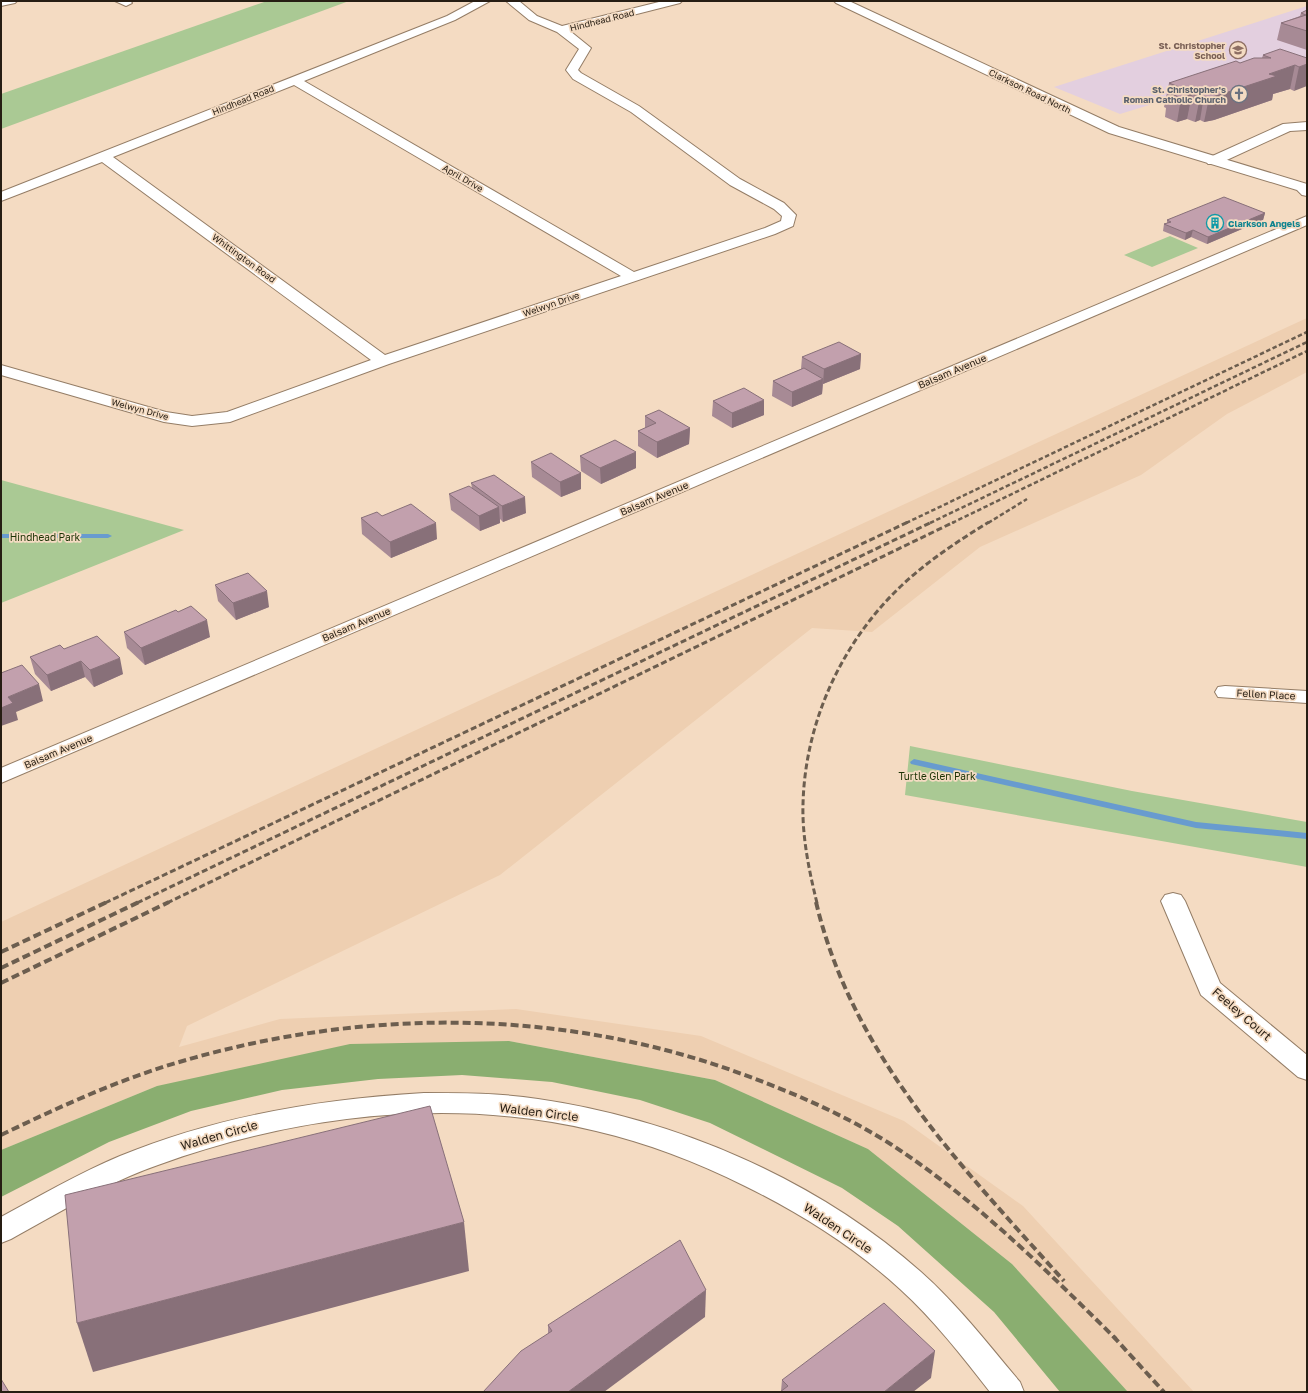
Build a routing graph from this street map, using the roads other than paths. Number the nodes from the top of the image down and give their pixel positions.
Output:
1 (11, 1) edge
2 (484, 1) edge
3 (512, 1) edge
4 (676, 1) edge
5 (840, 1) edge
6 (1, 3) edge
7 (562, 30) junction
8 (294, 80) junction
9 (1307, 126) edge
10 (104, 156) junction
11 (1220, 163) junction
12 (1307, 193) edge
13 (1, 197) edge
14 (1307, 220) edge
15 (633, 277) junction
16 (383, 361) junction
17 (1, 370) edge
18 (1225, 692) dead end
19 (1307, 697) edge
20 (1, 776) edge
21 (1173, 901) dead end
22 (1307, 1070) edge
23 (1, 1231) edge
24 (1009, 1392) edge

1 - 6 street
2 - 8 street, Hindhead Road
3 - 7 street, Hindhead Road
4 - 7 street, Hindhead Road
5 - 11 street, Clarkson Road North
7 - 15 street, Welwyn Drive
8 - 10 street, Hindhead Road
8 - 15 street, April Drive
9 - 11 street
10 - 13 street, Hindhead Road
10 - 16 street, Whittington Road
11 - 12 street, Clarkson Road North
14 - 20 street, Balsam Avenue
15 - 16 street, Welwyn Drive
16 - 17 street, Welwyn Drive
18 - 19 street, Fellen Place
21 - 22 street, Feeley Court
23 - 24 street, Walden Circle

